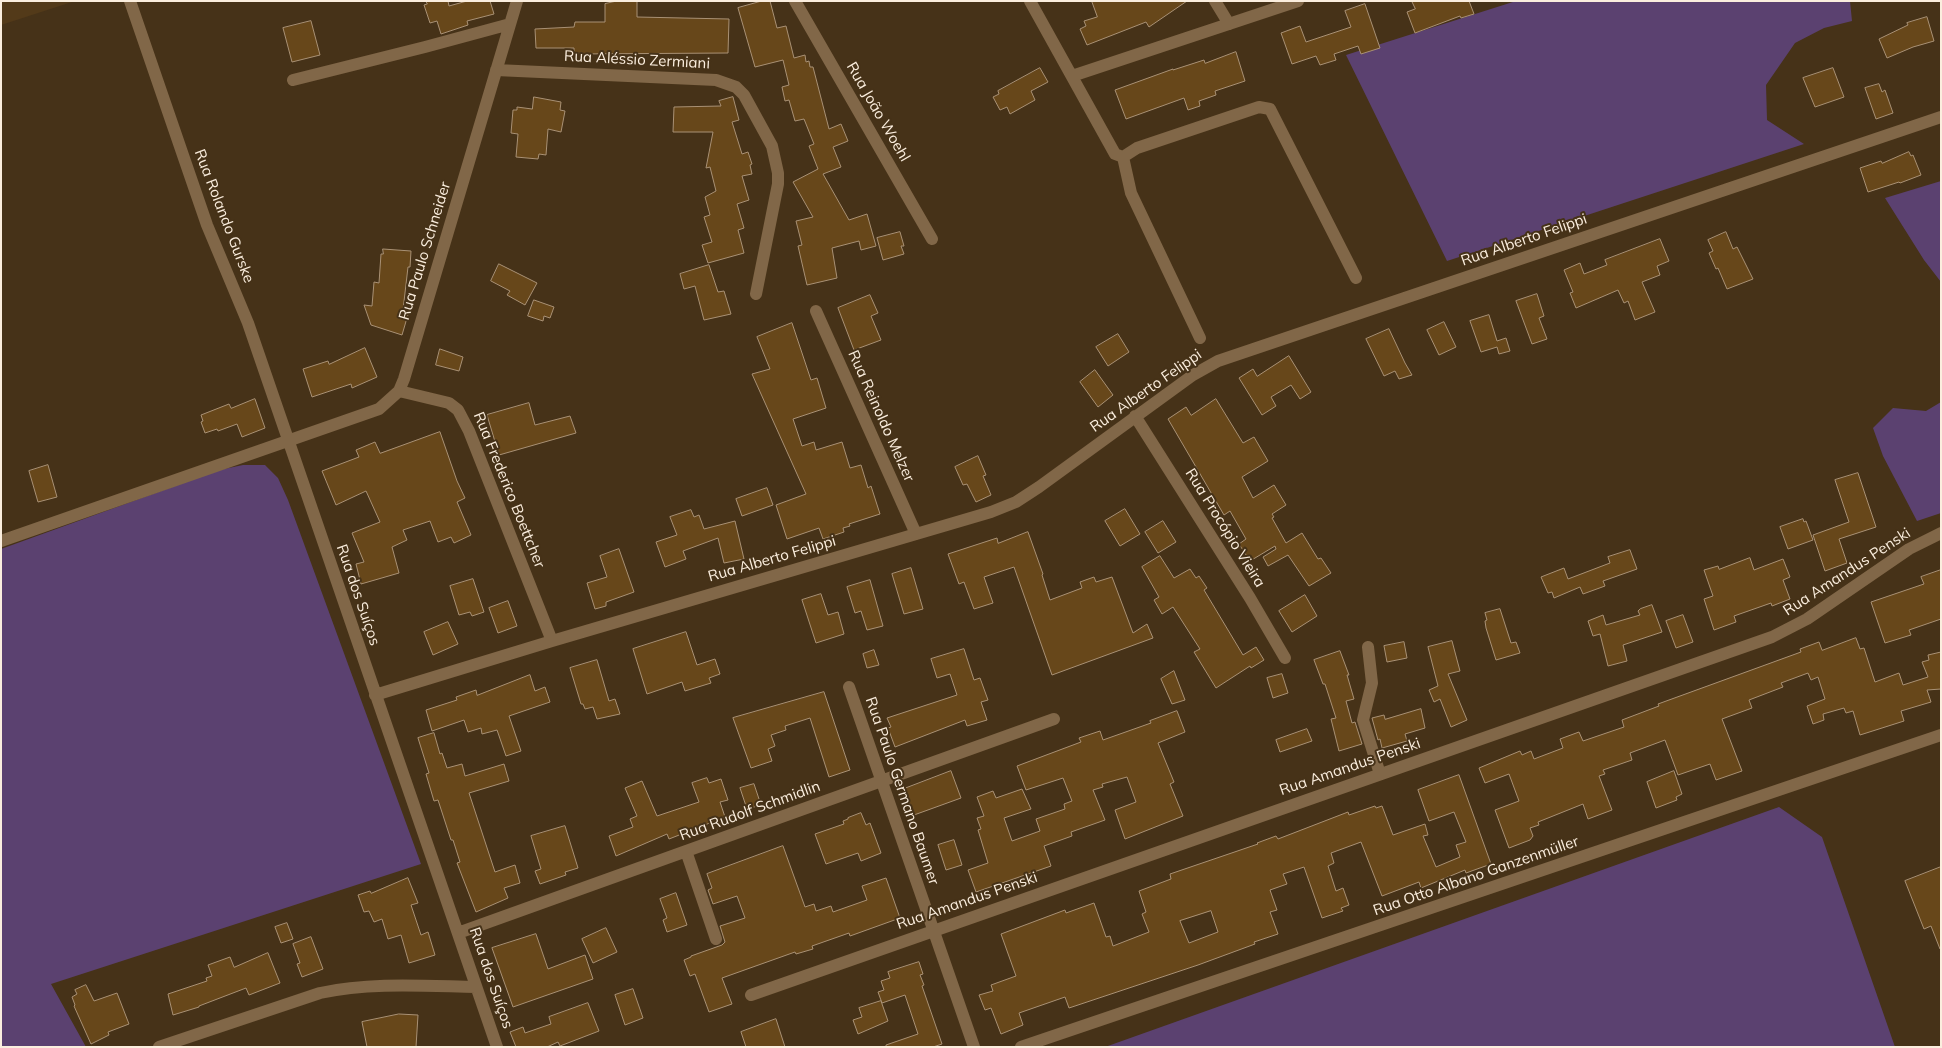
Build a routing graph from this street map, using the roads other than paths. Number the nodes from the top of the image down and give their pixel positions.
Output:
1 (130, 1) edge
2 (516, 1) edge
3 (795, 1) edge
4 (1030, 1) edge
5 (1215, 1) edge
6 (1298, 1) edge
7 (510, 24) junction
8 (1229, 24) junction
9 (496, 70) junction
10 (1072, 76) junction
11 (293, 80) dead end
12 (1941, 117) edge
13 (1119, 155) junction
14 (932, 239) dead end
15 (1356, 278) dead end
16 (756, 294) dead end
17 (816, 311) dead end
18 (1200, 338) dead end
19 (398, 391) junction
20 (1135, 416) junction
21 (288, 441) junction
22 (1941, 533) edge
23 (916, 534) junction
24 (1, 541) edge
25 (552, 641) junction
26 (1368, 648) dead end
27 (1285, 658) dead end
28 (849, 687) dead end
29 (375, 695) junction
30 (1054, 719) dead end
31 (1941, 735) edge
32 (1380, 774) junction
33 (882, 781) junction
34 (686, 851) junction
35 (933, 931) junction
36 (458, 933) junction
37 (716, 939) dead end
38 (476, 987) junction
39 (751, 995) dead end
40 (159, 1047) edge
41 (497, 1047) edge
42 (974, 1047) edge
43 (1021, 1047) edge

1 - 21 street, Rua Rolando Gurske
2 - 7 street, Rua Paulo Schneider
3 - 14 street, Rua João Woehl
4 - 10 street
5 - 8 street
6 - 8 street
7 - 9 street, Rua Paulo Schneider
7 - 11 street
8 - 10 street
9 - 16 street, Rua Aléssio Zermiani
9 - 19 street, Rua Paulo Schneider
10 - 13 street
12 - 20 street, Rua Alberto Felippi
13 - 15 street
13 - 18 street
17 - 23 street, Rua Reinoldo Melzer
19 - 21 street, Rua Paulo Schneider
19 - 25 street, Rua Frederico Boettcher
20 - 23 street, Rua Alberto Felippi
20 - 27 street, Rua Procópio Vieira
21 - 24 street
21 - 29 street, Rua dos Suíços
22 - 32 street, Rua Amandus Penski
23 - 25 street, Rua Alberto Felippi
25 - 29 street, Rua Alberto Felippi
26 - 32 street
28 - 33 street, Rua Paulo Germano Baumer
29 - 36 street, Rua dos Suíços
30 - 33 street, Rua Rudolf Schmidlin
31 - 43 street, Rua Otto Albano Ganzenmüller
32 - 35 street, Rua Amandus Penski
33 - 34 street, Rua Rudolf Schmidlin
33 - 35 street, Rua Paulo Germano Baumer
34 - 36 street, Rua Rudolf Schmidlin
34 - 37 street
35 - 39 street, Rua Amandus Penski
35 - 42 street, Rua Paulo Germano Baumer
36 - 38 street, Rua dos Suíços
38 - 40 street
38 - 41 street, Rua dos Suíços

